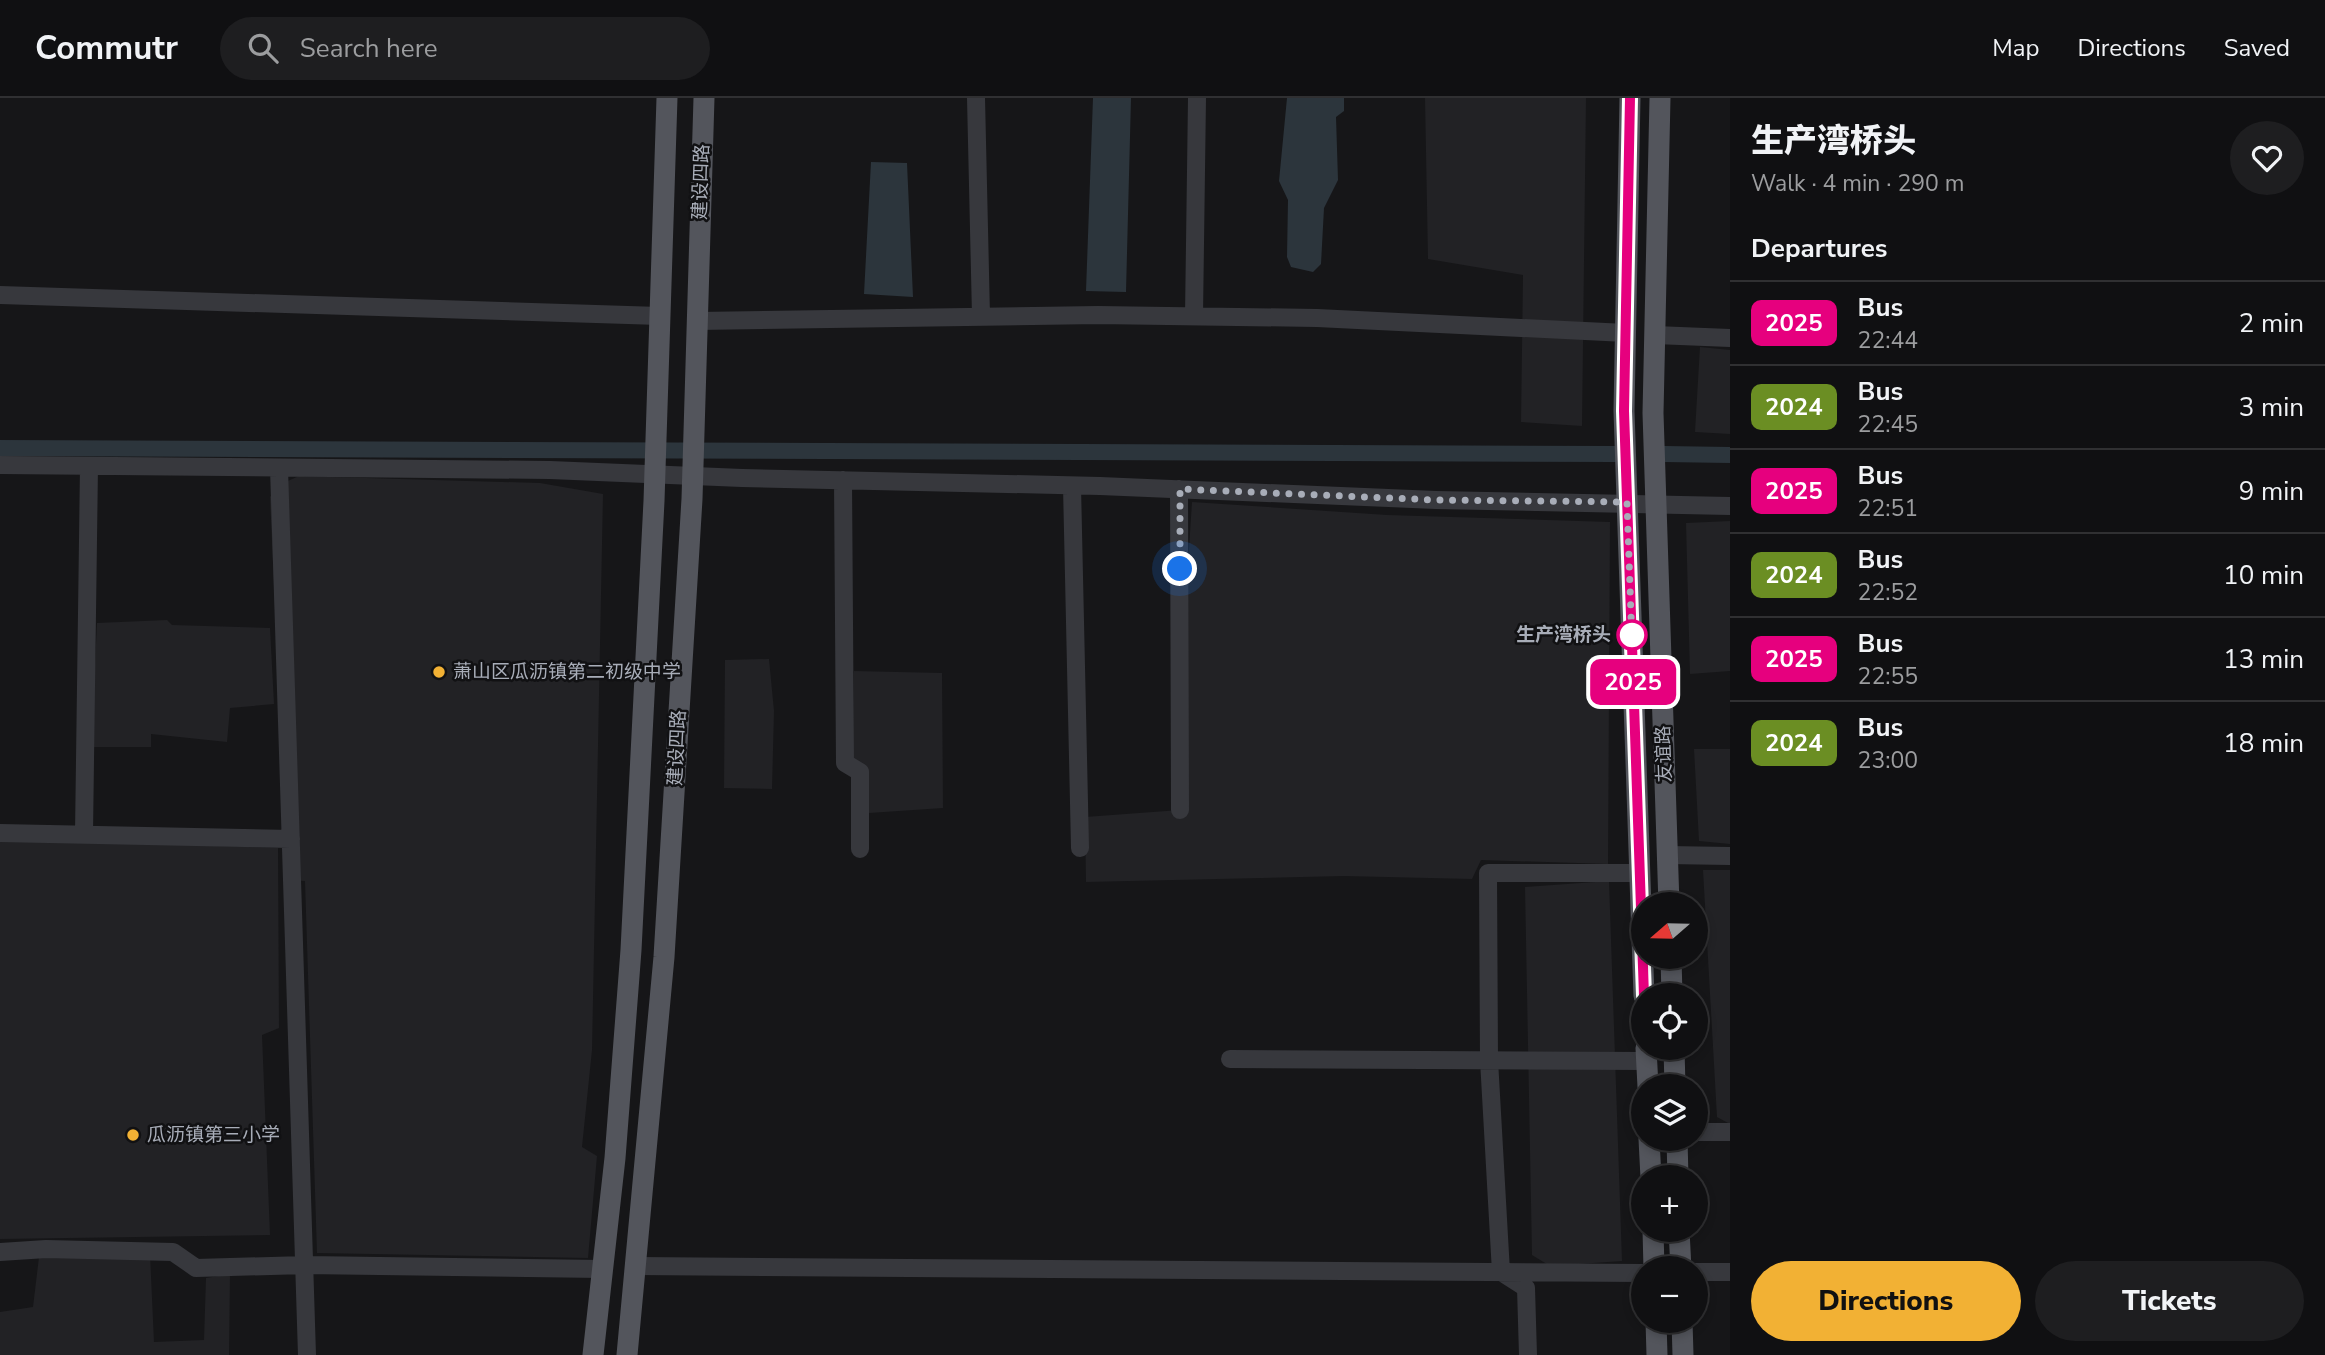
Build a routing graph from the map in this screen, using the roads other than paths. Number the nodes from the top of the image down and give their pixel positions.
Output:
1 (667, 98) edge
2 (704, 98) edge
3 (976, 98) edge
4 (1197, 98) edge
5 (1630, 98) edge
6 (1660, 98) edge
7 (0, 295) edge
8 (660, 316) junction
9 (1194, 316) junction
10 (981, 317) junction
11 (697, 321) junction
12 (1626, 333) junction
13 (1655, 335) junction
14 (1730, 338) edge
15 (0, 465) edge
16 (89, 466) junction
17 (279, 468) junction
18 (842, 480) junction
19 (1072, 486) junction
20 (1180, 489) junction
21 (1627, 492) junction
22 (1656, 504) junction
23 (1730, 506) edge
24 (1180, 810) dead end
25 (0, 832) edge
26 (84, 834) junction
27 (291, 839) junction
28 (1080, 848) dead end
29 (860, 849) dead end
30 (1667, 855) junction
31 (1730, 856) edge
32 (1640, 873) junction
33 (1668, 892) edge
34 (1644, 983) edge
35 (1631, 1055) edge
36 (1230, 1059) dead end
37 (1489, 1060) junction
38 (1708, 1132) edge
39 (1730, 1132) edge
40 (0, 1252) edge
41 (305, 1265) junction
42 (636, 1266) junction
43 (602, 1269) junction
44 (1501, 1272) junction
45 (1708, 1272) edge
46 (1730, 1272) edge
47 (1631, 1273) edge
48 (1656, 1333) edge
49 (1682, 1333) edge
50 (307, 1355) edge
51 (593, 1355) edge
52 (627, 1355) edge
53 (1528, 1355) edge
54 (1657, 1355) edge
55 (1683, 1355) edge

1 - 8 main road, 建设四路
2 - 11 main road, 建设四路
3 - 10 street
4 - 9 street
5 - 12 main road, 友谊路
6 - 13 main road, 友谊路
7 - 8 street
8 - 43 main road, 建设四路
9 - 10 street
9 - 12 street
10 - 11 street
11 - 42 main road, 建设四路
12 - 21 main road, 友谊路
13 - 14 street
13 - 22 main road, 友谊路
15 - 16 street
16 - 17 street
16 - 26 street
17 - 18 street
17 - 27 street
18 - 19 street
18 - 29 street
19 - 20 street
19 - 28 street
20 - 21 street
20 - 24 street
21 - 22 street
21 - 32 main road, 友谊路
22 - 23 street
22 - 30 main road, 友谊路
25 - 26 street
26 - 27 street
27 - 41 street
30 - 31 street
30 - 33 main road, 友谊路
32 - 34 main road, 友谊路
32 - 37 street
35 - 37 street
36 - 37 street
37 - 44 street
38 - 39 street
40 - 41 street
41 - 43 street
41 - 50 street
42 - 44 street
42 - 52 main road, 建设四路
43 - 51 main road, 建设四路
44 - 47 street
44 - 53 street
45 - 46 street
48 - 54 main road
49 - 55 main road

